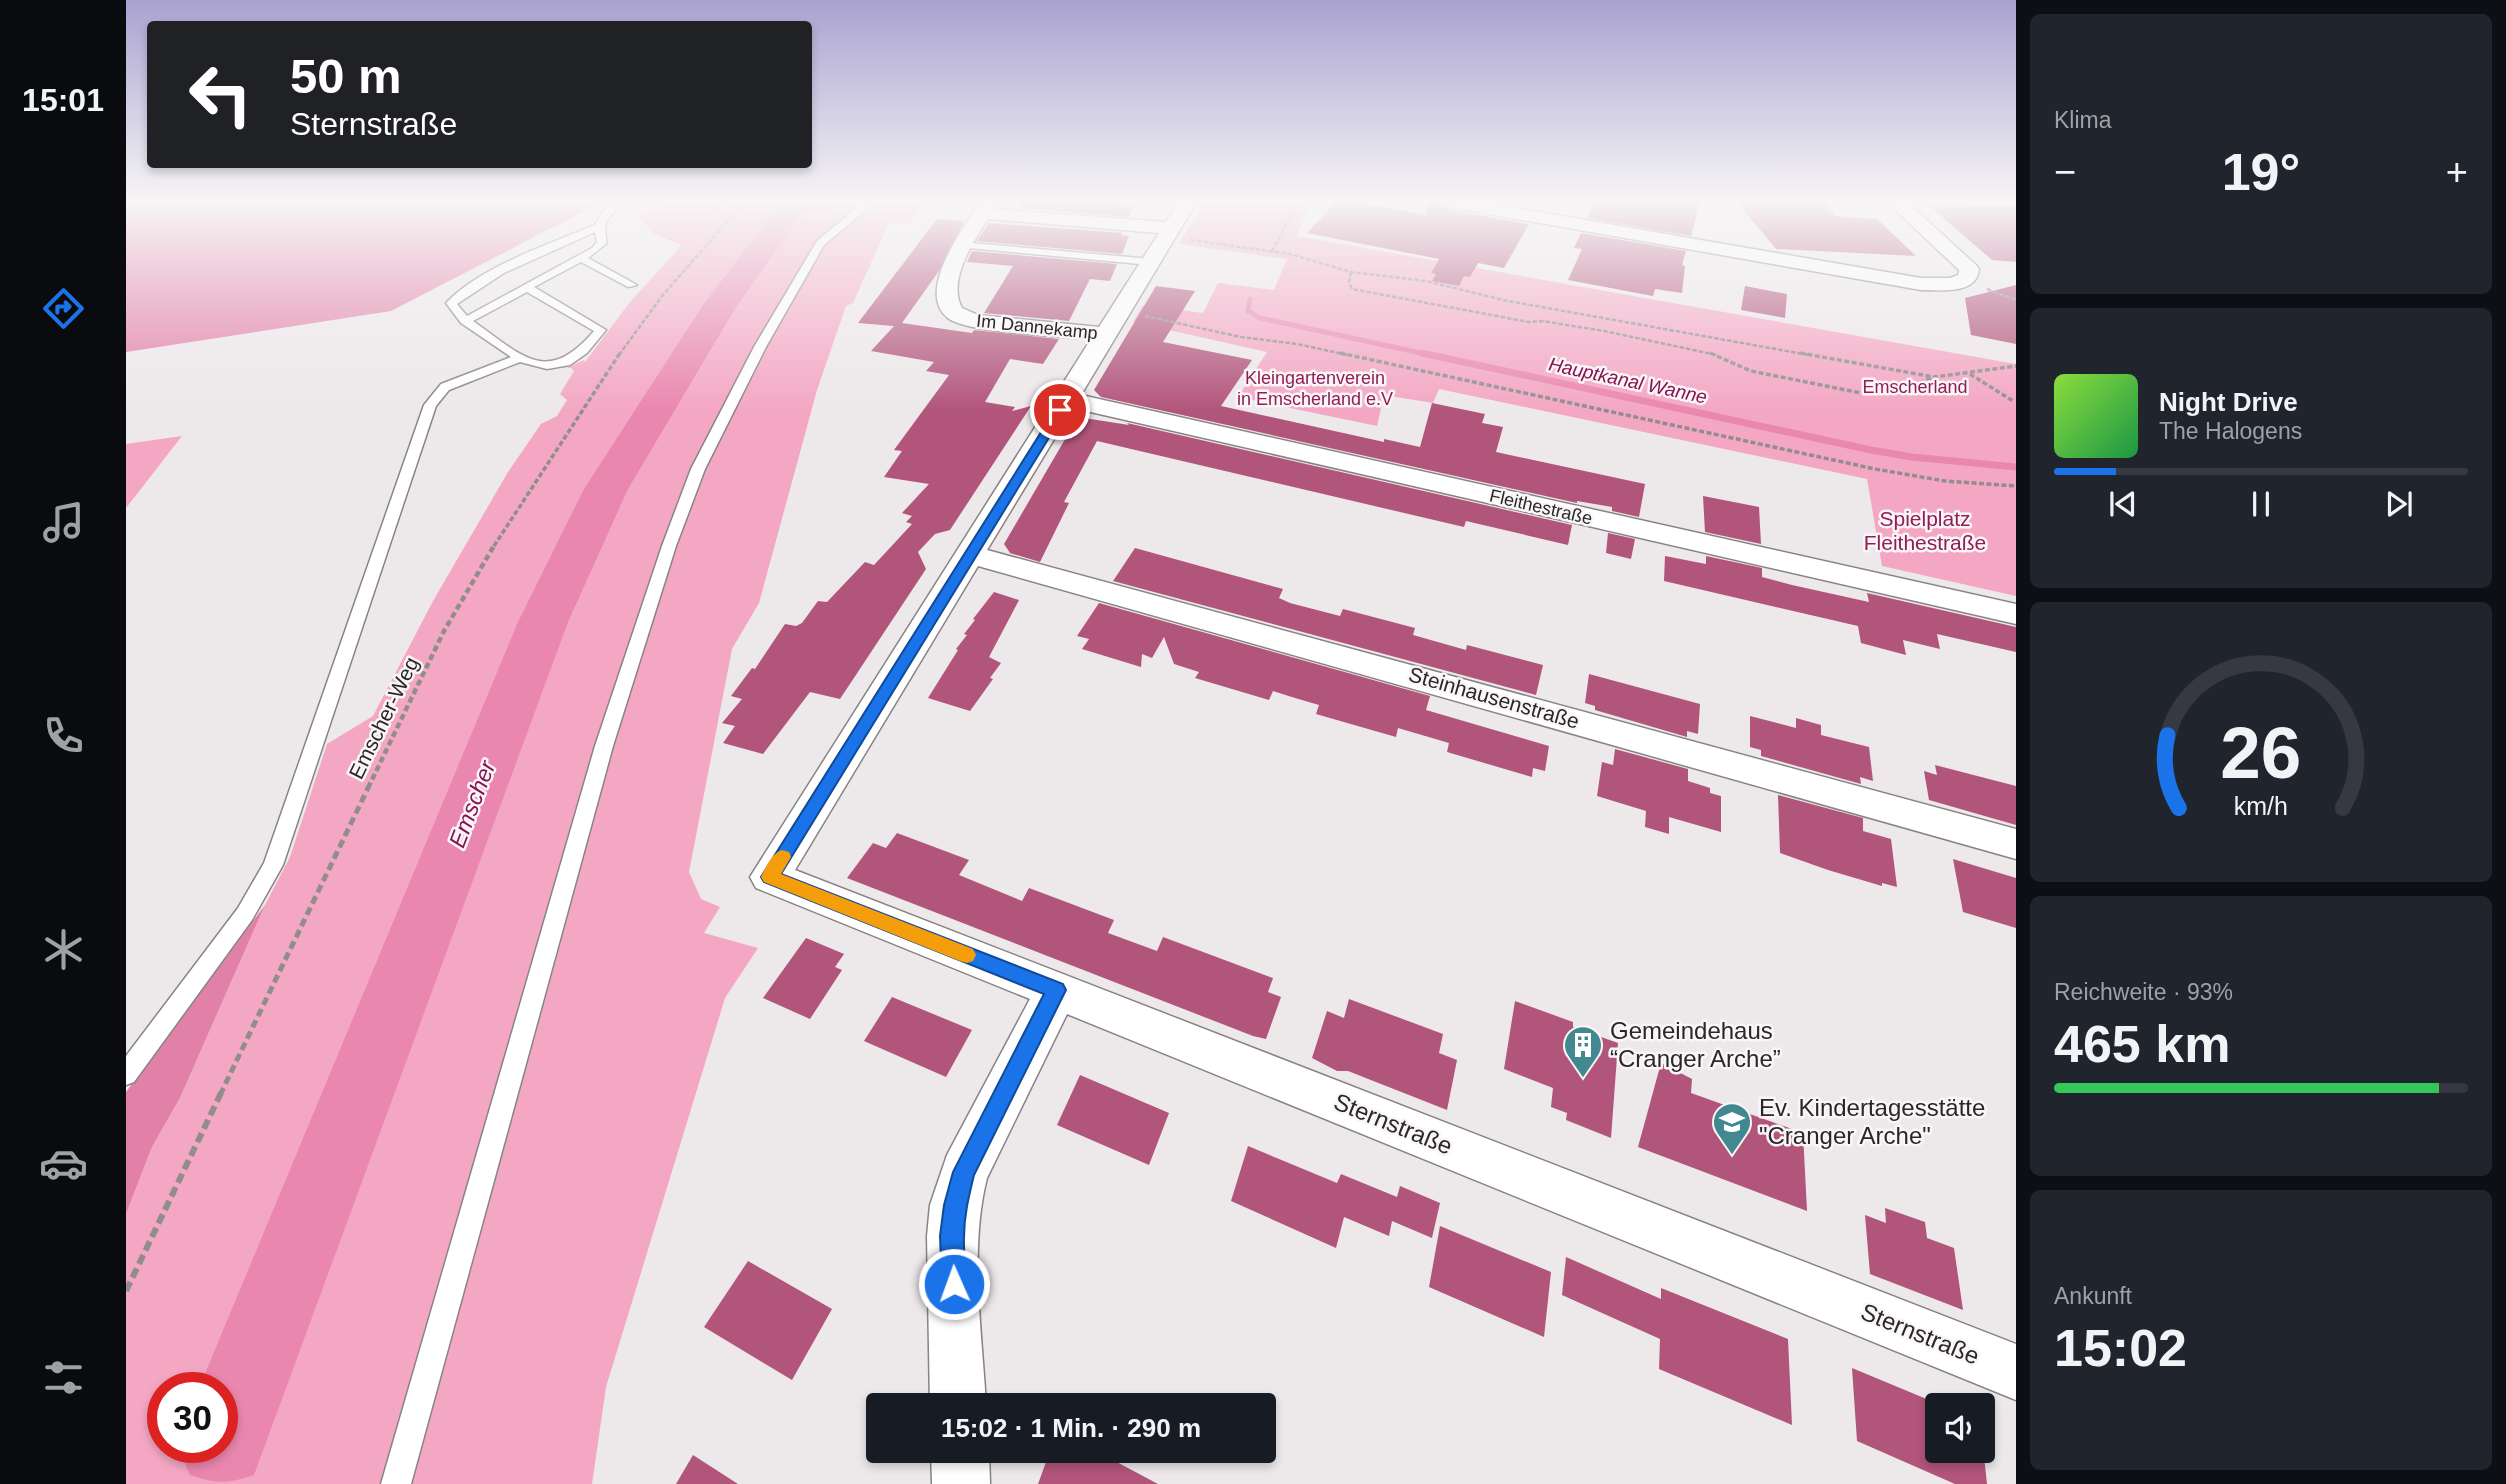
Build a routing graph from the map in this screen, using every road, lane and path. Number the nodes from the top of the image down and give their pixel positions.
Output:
1 (502, 272) edge
2 (554, 272) edge
3 (608, 272) edge
4 (683, 272) edge
5 (803, 272) edge
6 (952, 272) edge
7 (1144, 272) edge
8 (1351, 272) edge
9 (1353, 272) edge
10 (1852, 272) edge
11 (1970, 272) edge
12 (1965, 281) junction
13 (632, 285) dead end
14 (526, 287) junction
15 (2016, 300) edge
16 (1120, 313) junction
17 (465, 321) junction
18 (1107, 334) junction
19 (520, 358) junction
20 (2016, 366) edge
21 (1970, 374) junction
22 (1934, 377) junction
23 (1067, 399) junction
24 (2013, 401) dead end
25 (2016, 486) edge
26 (971, 555) junction
27 (2016, 614) edge
28 (2016, 844) edge
29 (1056, 990) junction
30 (126, 1074) edge
31 (126, 1291) edge
32 (2016, 1372) edge
33 (958, 1393) edge
34 (960, 1463) edge
35 (396, 1484) edge
36 (961, 1484) edge

1 - 17 lane
2 - 14 lane
3 - 13 lane
4 - 31 path, Emscher-Weg
5 - 35 lane
6 - 18 street, Im Dannekamp
7 - 16 street
8 - 22 path
9 - 22 path
10 - 12 street
11 - 12 street
12 - 15 path
14 - 17 lane
14 - 19 lane
16 - 18 street
16 - 25 path
17 - 19 lane
18 - 23 street
19 - 30 lane
20 - 21 path
21 - 22 path
21 - 24 path
23 - 26 street
23 - 27 street, Fleithestraße
26 - 28 street, Steinhausenstraße
26 - 29 street, Sternstraße
29 - 32 street, Sternstraße
29 - 33 street
34 - 36 street

